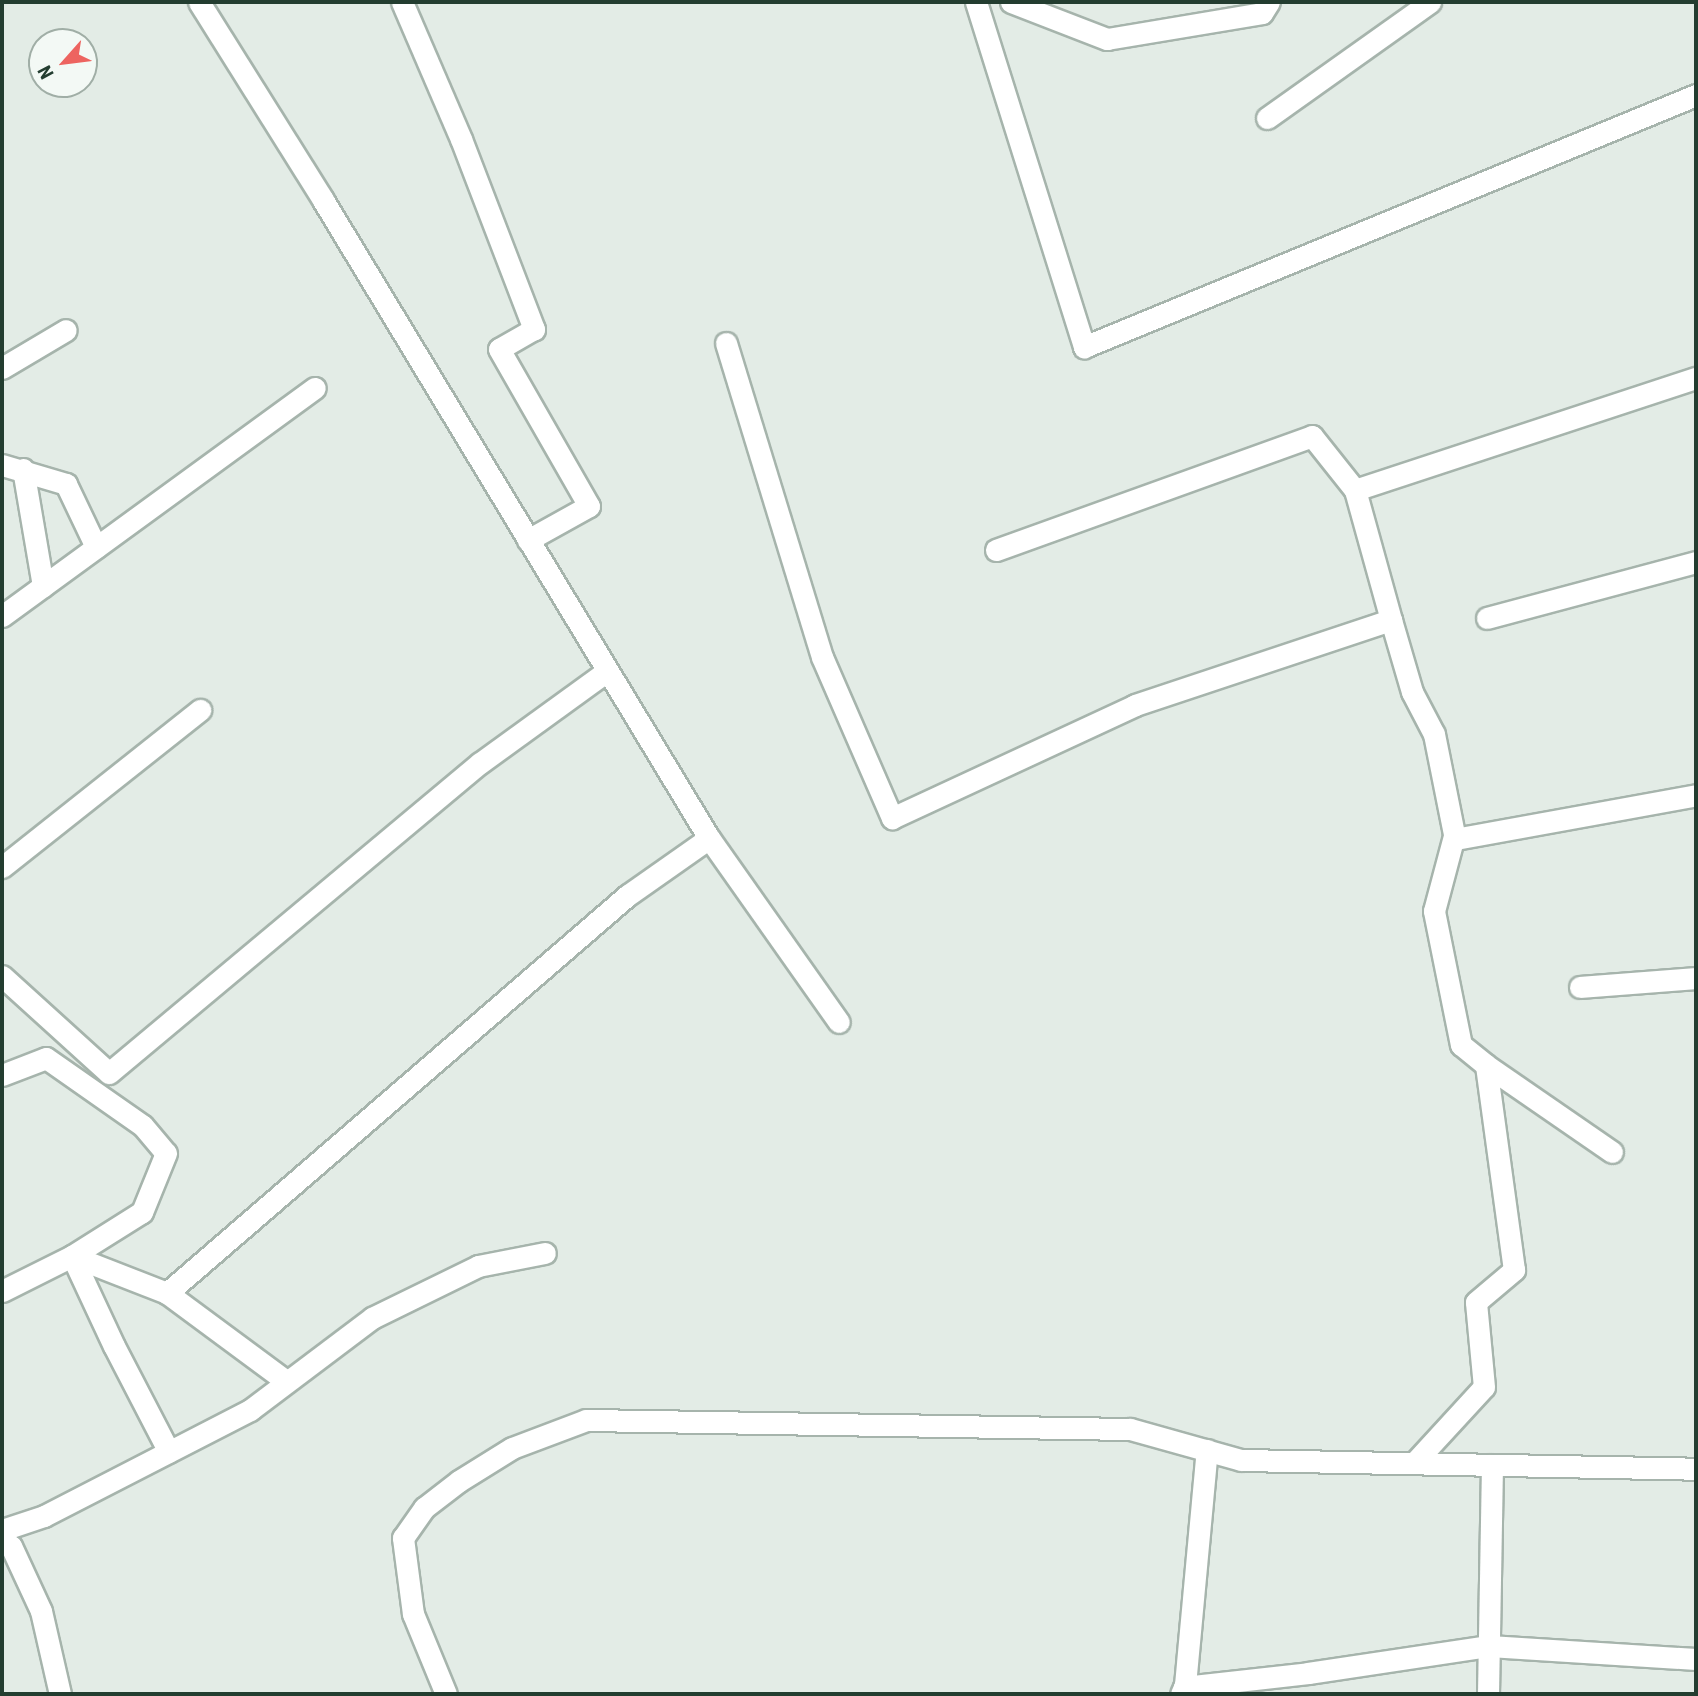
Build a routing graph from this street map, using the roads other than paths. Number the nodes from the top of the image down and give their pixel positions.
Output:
1 (199, 2) edge
2 (402, 2) edge
3 (976, 2) edge
4 (1011, 2) edge
5 (1269, 2) edge
6 (1430, 2) edge
7 (1696, 95) edge
8 (1267, 118) dead end
9 (66, 330) dead end
10 (726, 343) dead end
11 (2, 368) edge
12 (1696, 378) edge
13 (315, 388) dead end
14 (8, 468) edge
15 (1355, 490) junction
16 (528, 540) junction
17 (96, 547) junction
18 (996, 550) dead end
19 (1696, 562) edge
20 (43, 586) junction
21 (2, 616) edge
22 (1487, 618) dead end
23 (1391, 620) junction
24 (607, 671) junction
25 (200, 710) dead end
26 (1696, 795) edge
27 (1454, 836) junction
28 (709, 838) junction
29 (2, 867) edge
30 (2, 976) edge
31 (1696, 978) edge
32 (1580, 987) dead end
33 (839, 1022) dead end
34 (1486, 1065) junction
35 (2, 1075) edge
36 (1612, 1152) dead end
37 (545, 1253) dead end
38 (72, 1256) junction
39 (2, 1291) edge
40 (167, 1293) junction
41 (286, 1381) junction
42 (1207, 1450) junction
43 (169, 1452) junction
44 (1414, 1463) junction
45 (1492, 1465) junction
46 (1696, 1469) edge
47 (2, 1530) edge
48 (2, 1541) edge
49 (1489, 1646) junction
50 (1696, 1659) edge
51 (1183, 1690) edge
52 (60, 1694) edge
53 (446, 1694) edge
54 (1488, 1694) edge

1 - 16 street
2 - 16 street
3 - 7 street
4 - 5 street
6 - 8 street
9 - 11 street
10 - 23 street
12 - 15 street
13 - 17 street
14 - 17 street
14 - 20 street
15 - 18 street
15 - 23 street
16 - 24 street
17 - 20 street
19 - 22 street
20 - 21 street
23 - 27 street
24 - 28 street
24 - 30 street
25 - 29 street
26 - 27 street
27 - 34 street
28 - 33 street
28 - 40 street
31 - 32 street
34 - 36 street
34 - 44 street
35 - 38 street
37 - 41 street
38 - 39 street
38 - 40 street
38 - 43 street
40 - 41 street
41 - 43 street
42 - 44 street
42 - 51 street
42 - 53 street
43 - 47 street
44 - 45 street
45 - 46 street
45 - 49 street
48 - 52 street
49 - 50 street
49 - 51 street
49 - 54 street

